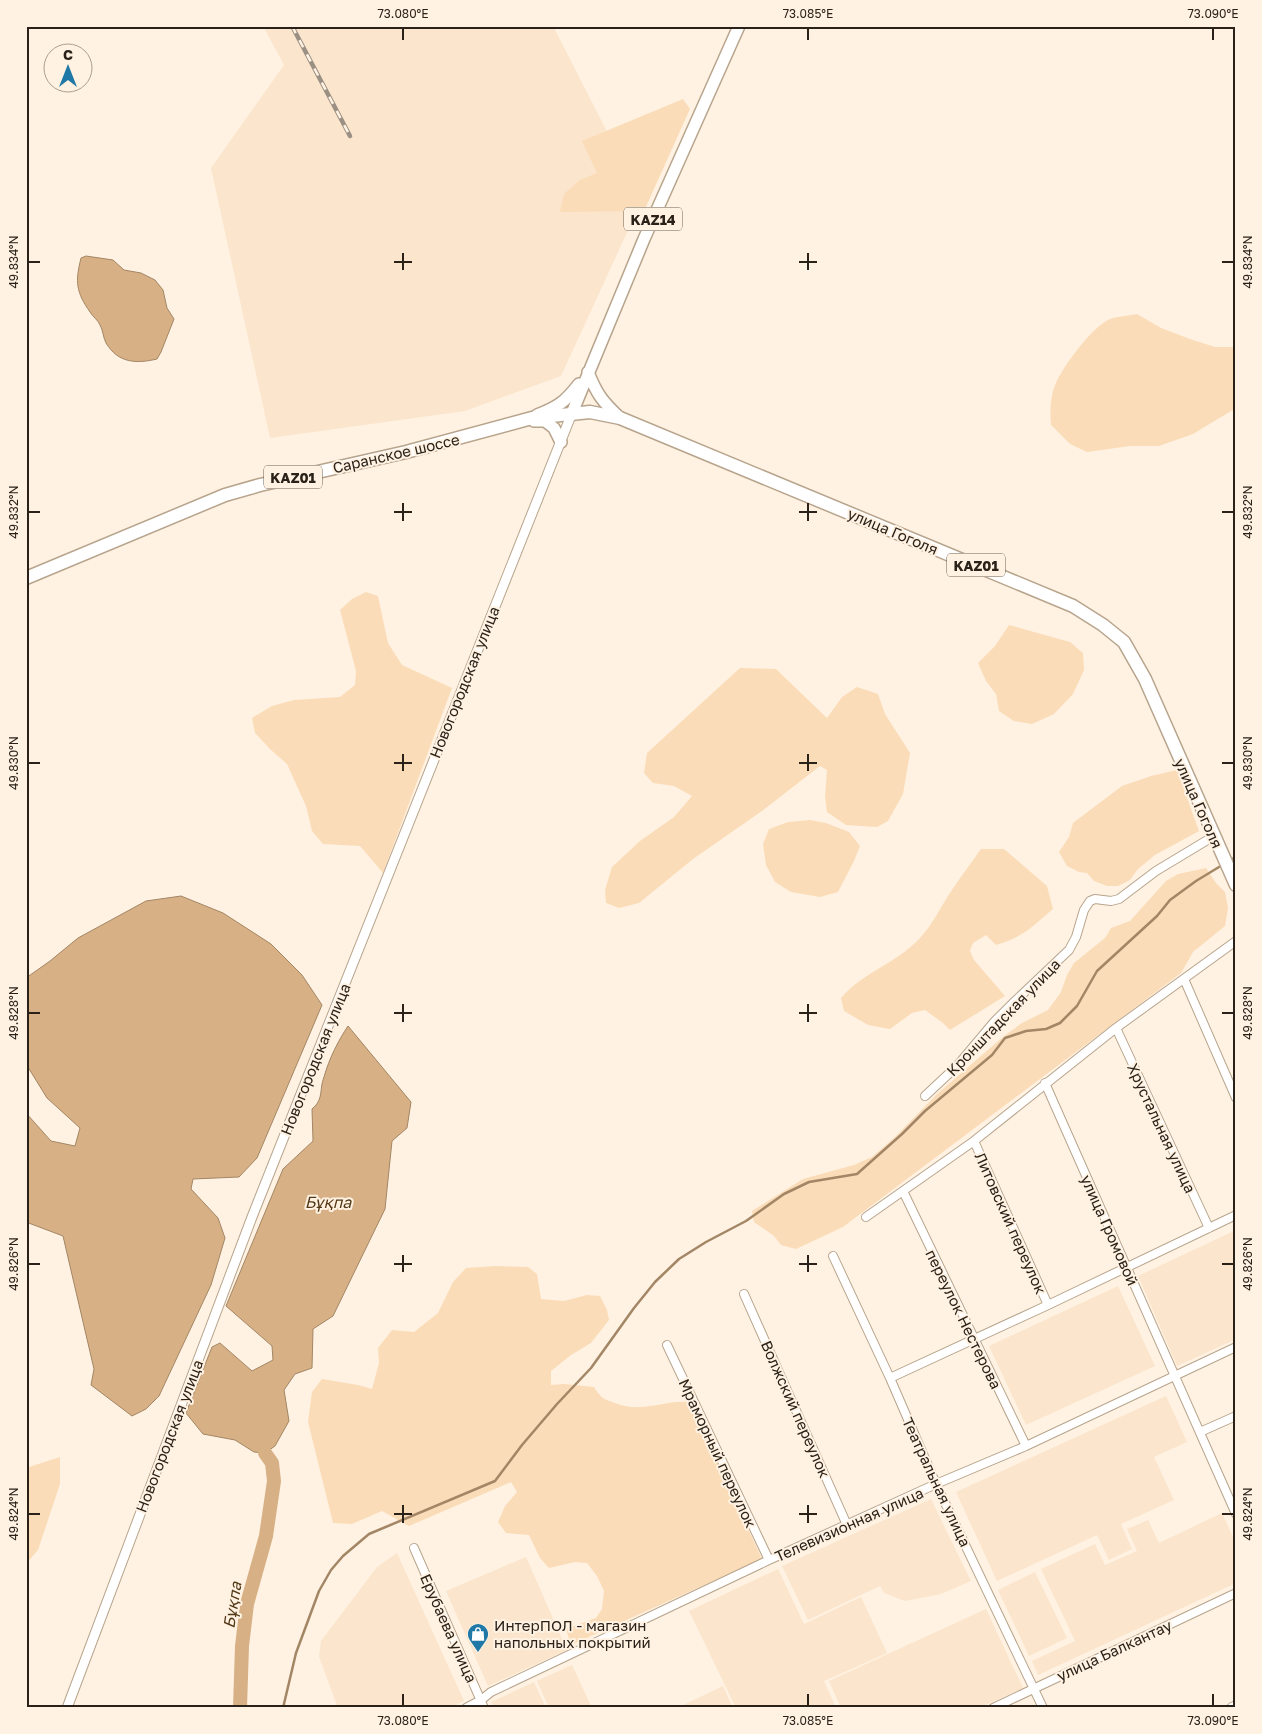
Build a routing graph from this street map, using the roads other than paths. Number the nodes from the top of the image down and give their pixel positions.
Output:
1 (738, 26) edge
2 (588, 372) junction
3 (572, 413) junction
4 (532, 418) junction
5 (620, 418) junction
6 (517, 422) junction
7 (561, 442) junction
8 (26, 578) edge
9 (1214, 836) junction
10 (1236, 885) edge
11 (1236, 941) edge
12 (1184, 979) junction
13 (1116, 1028) junction
14 (1046, 1084) junction
15 (925, 1096) dead end
16 (1236, 1098) edge
17 (974, 1141) junction
18 (903, 1191) junction
19 (1236, 1215) edge
20 (866, 1217) dead end
21 (1209, 1228) junction
22 (832, 1256) dead end
23 (1126, 1267) junction
24 (744, 1294) dead end
25 (1048, 1305) junction
26 (973, 1340) junction
27 (667, 1345) dead end
28 (1236, 1348) edge
29 (1176, 1376) junction
30 (890, 1378) junction
31 (1236, 1416) edge
32 (1200, 1432) junction
33 (1026, 1446) junction
34 (936, 1484) junction
35 (1235, 1511) edge
36 (847, 1525) junction
37 (414, 1548) dead end
38 (769, 1560) junction
39 (1236, 1593) edge
40 (1034, 1689) junction
41 (481, 1700) junction
42 (1236, 1706) edge
43 (67, 1708) edge
44 (466, 1708) edge
45 (484, 1708) edge
46 (993, 1708) edge
47 (1043, 1708) edge
48 (1232, 1708) edge

1 - 2 main road, KAZ14
2 - 3 main road, KAZ14
2 - 4 main road
2 - 5 main road
3 - 4 highway, Саранское шоссе / KAZ01
3 - 5 highway, улица Гоголя / KАZ01
3 - 7 street, Новогородская улица
4 - 6 highway, Саранское шоссе / KAZ01
5 - 9 highway, улица Гоголя / KАZ01
6 - 7 main road
6 - 8 highway, Саранское шоссе / KAZ01
7 - 43 street, Новогородская улица
9 - 10 highway, улица Гоголя / KАZ01
9 - 15 street, Кронштадская улица
11 - 12 street
12 - 13 street
12 - 16 street
13 - 14 street
13 - 21 street, Хрустальная улица
14 - 17 street
14 - 23 street, улица Громовой
17 - 18 street
17 - 25 street, Литовский переулок
18 - 20 street
18 - 26 street, переулок Нестерова
19 - 21 street
21 - 23 street
22 - 30 street, Театральная улица
23 - 25 street
23 - 29 street, улица Громовой
24 - 36 street, Волжский переулок
25 - 26 street
26 - 30 street
26 - 33 street, переулок Нестерова
27 - 38 street, Мраморный переулок
28 - 29 street, Телевизионная улица
29 - 32 street, улица Громовой
29 - 33 street, Телевизионная улица
30 - 34 street, Театральная улица
31 - 32 street
32 - 35 street, улица Громовой
33 - 34 street, Телевизионная улица
34 - 36 street, Телевизионная улица
34 - 40 street, Театральная улица
36 - 38 street, Телевизионная улица
37 - 41 street, Ерубаева улица
38 - 41 street, Телевизионная улица
39 - 40 street, улица Балкантау
40 - 46 street, улица Балкантау
40 - 47 street, Театральная улица
41 - 44 street, Телевизионная улица
41 - 45 street, Ерубаева улица
42 - 48 main road

